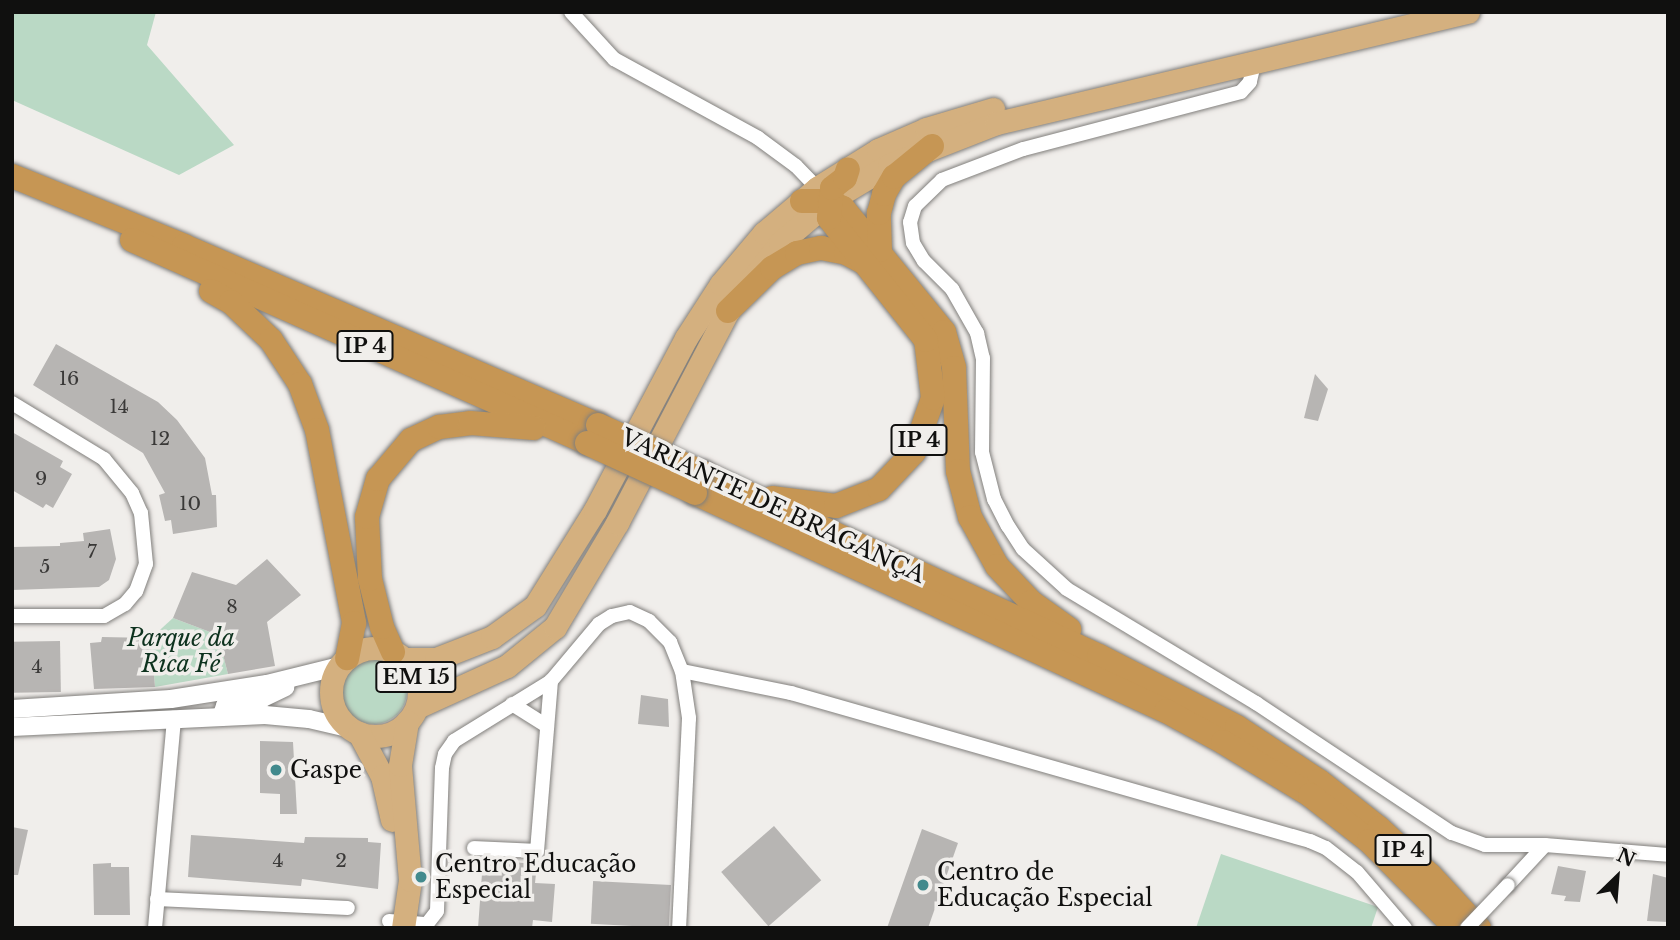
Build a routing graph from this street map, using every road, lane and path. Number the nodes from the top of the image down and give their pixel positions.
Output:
1 (571, 12) edge
2 (1468, 12) edge
3 (1254, 64) junction
4 (932, 146) junction
5 (848, 169) joint
6 (12, 178) edge
7 (816, 197) junction
8 (873, 257) junction
9 (177, 263) junction
10 (728, 311) junction
11 (12, 403) edge
12 (554, 430) junction
13 (592, 434) junction
14 (699, 483) junction
15 (747, 495) junction
16 (12, 616) edge
17 (399, 656) junction
18 (1099, 656) junction
19 (343, 662) junction
20 (682, 671) junction
21 (297, 678) junction
22 (551, 681) junction
23 (512, 704) junction
24 (12, 709) edge
25 (412, 715) junction
26 (221, 717) junction
27 (174, 718) junction
28 (547, 726) junction
29 (12, 727) edge
30 (355, 731) junction
31 (1545, 845) junction
32 (474, 848) dead end
33 (1668, 855) edge
34 (157, 899) junction
35 (348, 908) dead end
36 (398, 926) edge
37 (155, 928) edge
38 (679, 928) edge
39 (1405, 928) edge
40 (1456, 928) edge
41 (1467, 928) edge
42 (1479, 928) edge

1 - 7 street
2 - 3 main road
3 - 4 main road
3 - 5 main road
3 - 31 street
4 - 7 main road
4 - 8 highway
5 - 7 highway
6 - 9 highway, VARIANTE DE BRAGANÇA / IP 4
6 - 13 highway, VARIANTE DE BRAGANÇA / IP 4
7 - 8 highway, IP 4
7 - 10 main road
7 - 17 main road
8 - 10 highway
8 - 15 highway, IP 4
8 - 18 highway
9 - 12 highway, VARIANTE DE BRAGANÇA / IP 4
9 - 19 highway
10 - 25 main road
11 - 16 street
12 - 13 highway, VARIANTE DE BRAGANÇA / IP 4
12 - 17 highway
13 - 14 highway, VARIANTE DE BRAGANÇA / IP 4, bridge
14 - 15 highway, VARIANTE DE BRAGANÇA / IP 4
14 - 40 highway, VARIANTE DE BRAGANÇA / IP 4
15 - 18 highway, VARIANTE DE BRAGANÇA / IP 4
17 - 19 main road, EM 15
17 - 25 main road, EM 15
18 - 42 highway, VARIANTE DE BRAGANÇA / IP 4
19 - 21 street
19 - 30 main road
20 - 22 street
20 - 38 street
20 - 39 street
21 - 24 street
21 - 26 street
22 - 23 street
22 - 28 street
23 - 28 street
23 - 36 street
25 - 30 main road, EM 15
25 - 36 main road, EM 15
26 - 27 street
26 - 30 street
27 - 29 street
27 - 34 street
28 - 32 street
30 - 36 main road
31 - 33 street
31 - 41 street, bridge
34 - 35 street
34 - 37 street

